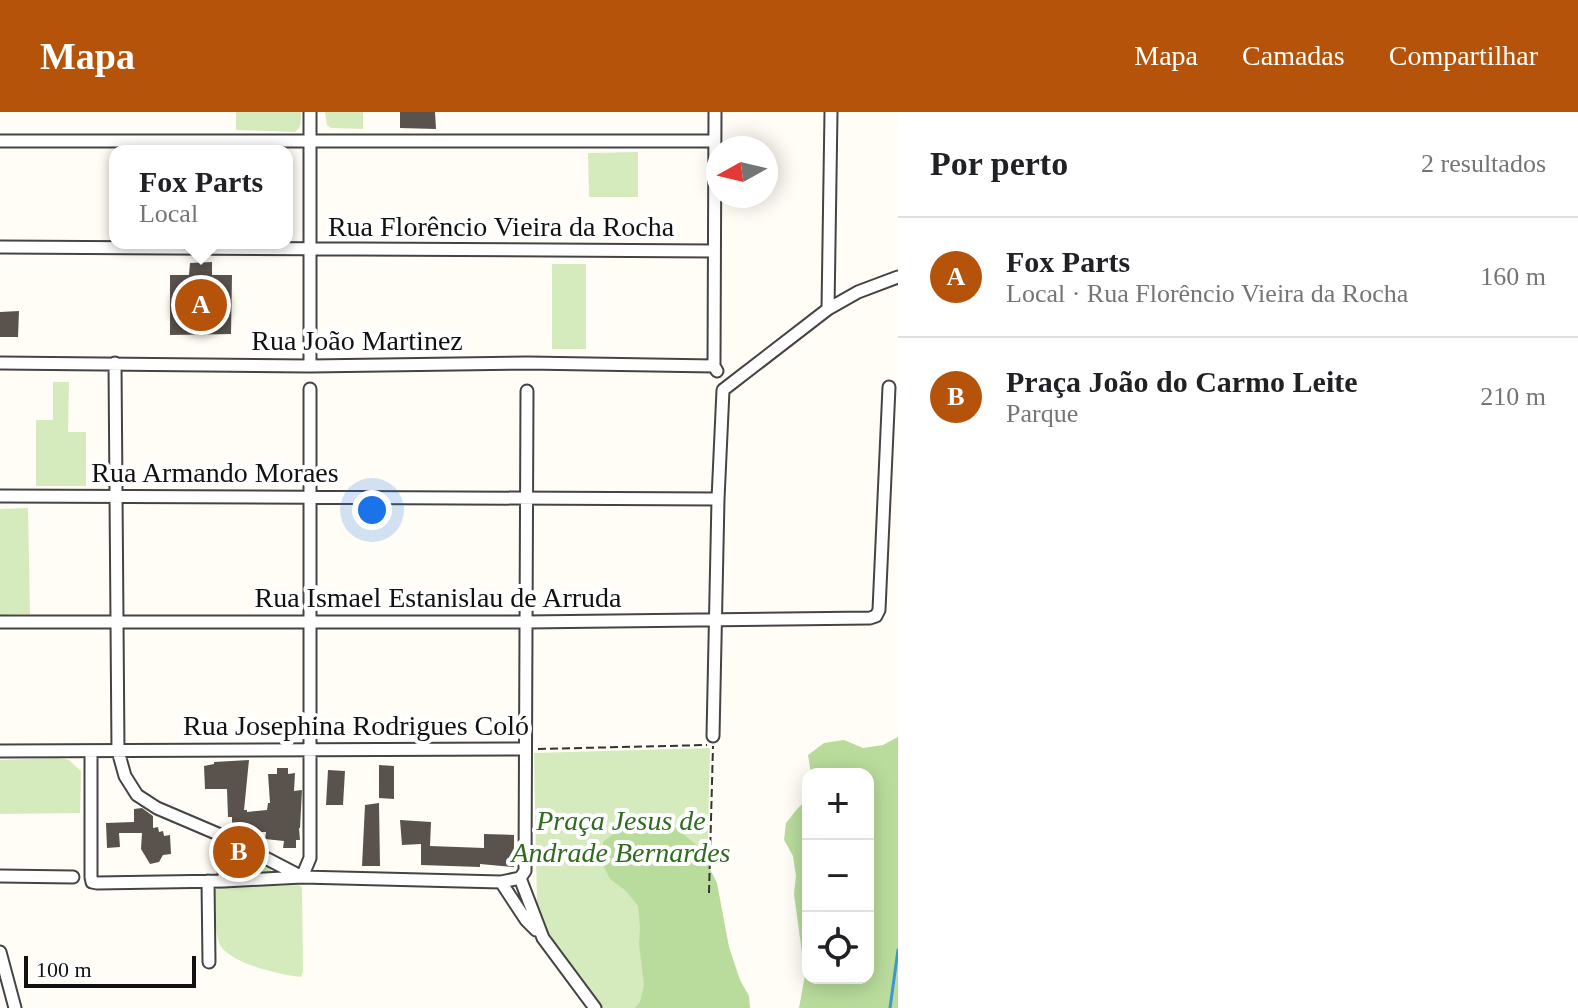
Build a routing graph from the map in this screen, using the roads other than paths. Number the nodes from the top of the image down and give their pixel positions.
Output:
1 (310, 112) edge
2 (715, 112) edge
3 (831, 112) edge
4 (714, 136) edge
5 (0, 141) edge
6 (310, 141) junction
7 (706, 141) edge
8 (714, 208) edge
9 (0, 247) edge
10 (109, 248) edge
11 (293, 249) edge
12 (310, 249) junction
13 (714, 251) junction
14 (898, 277) edge
15 (828, 309) junction
16 (0, 363) edge
17 (115, 363) junction
18 (310, 366) junction
19 (889, 387) dead end
20 (310, 389) dead end
21 (527, 391) dead end
22 (0, 496) edge
23 (115, 496) junction
24 (311, 496) junction
25 (527, 497) junction
26 (718, 499) junction
27 (117, 621) junction
28 (717, 621) junction
29 (0, 622) edge
30 (310, 622) junction
31 (526, 622) junction
32 (713, 740) road end
33 (310, 749) junction
34 (525, 749) junction
35 (0, 751) edge
36 (91, 751) junction
37 (118, 751) junction
38 (225, 837) junction
39 (0, 876) edge
40 (73, 877) dead end
41 (302, 877) junction
42 (520, 878) junction
43 (208, 881) junction
44 (224, 881) junction
45 (501, 882) junction
46 (543, 938) junction
47 (0, 952) edge
48 (209, 962) dead end
49 (15, 1008) edge
50 (595, 1008) edge

1 - 6 street
2 - 4 street
3 - 15 street
5 - 6 street
6 - 7 street
6 - 12 street
8 - 13 street
9 - 10 street, Rua Florêncio Vieira da Rocha
11 - 12 street, Rua Florêncio Vieira da Rocha
12 - 13 street, Rua Florêncio Vieira da Rocha
12 - 18 street
13 - 18 street, Rua João Martinez
14 - 15 street
15 - 26 street
16 - 17 street, Rua João Martinez
17 - 18 street, Rua João Martinez
17 - 23 street
19 - 28 street, Rua Ismael Estanislau de Arruda
20 - 24 street
21 - 25 street
22 - 23 street, Rua Armando Moraes
23 - 24 street, Rua Armando Moraes
23 - 27 street
24 - 25 street, Rua Armando Moraes
24 - 30 street
25 - 26 street, Rua Armando Moraes
25 - 31 street
26 - 28 street
27 - 29 street, Rua Ismael Estanislau de Arruda
27 - 30 street, Rua Ismael Estanislau de Arruda
27 - 37 street
28 - 31 street, Rua Ismael Estanislau de Arruda
28 - 32 street
30 - 31 street, Rua Ismael Estanislau de Arruda
30 - 33 street
31 - 34 street
33 - 34 street, Rua Josephina Rodrigues Coló
33 - 37 street, Rua Josephina Rodrigues Coló
33 - 41 street
34 - 42 street
35 - 36 street, Rua Josephina Rodrigues Coló
36 - 37 street, Rua Josephina Rodrigues Coló
36 - 43 street
37 - 38 street
38 - 41 street
38 - 44 street
39 - 40 street
41 - 44 street
41 - 45 street
42 - 45 street
42 - 46 street
43 - 44 street
43 - 48 street
45 - 46 street
46 - 50 street
47 - 49 street

